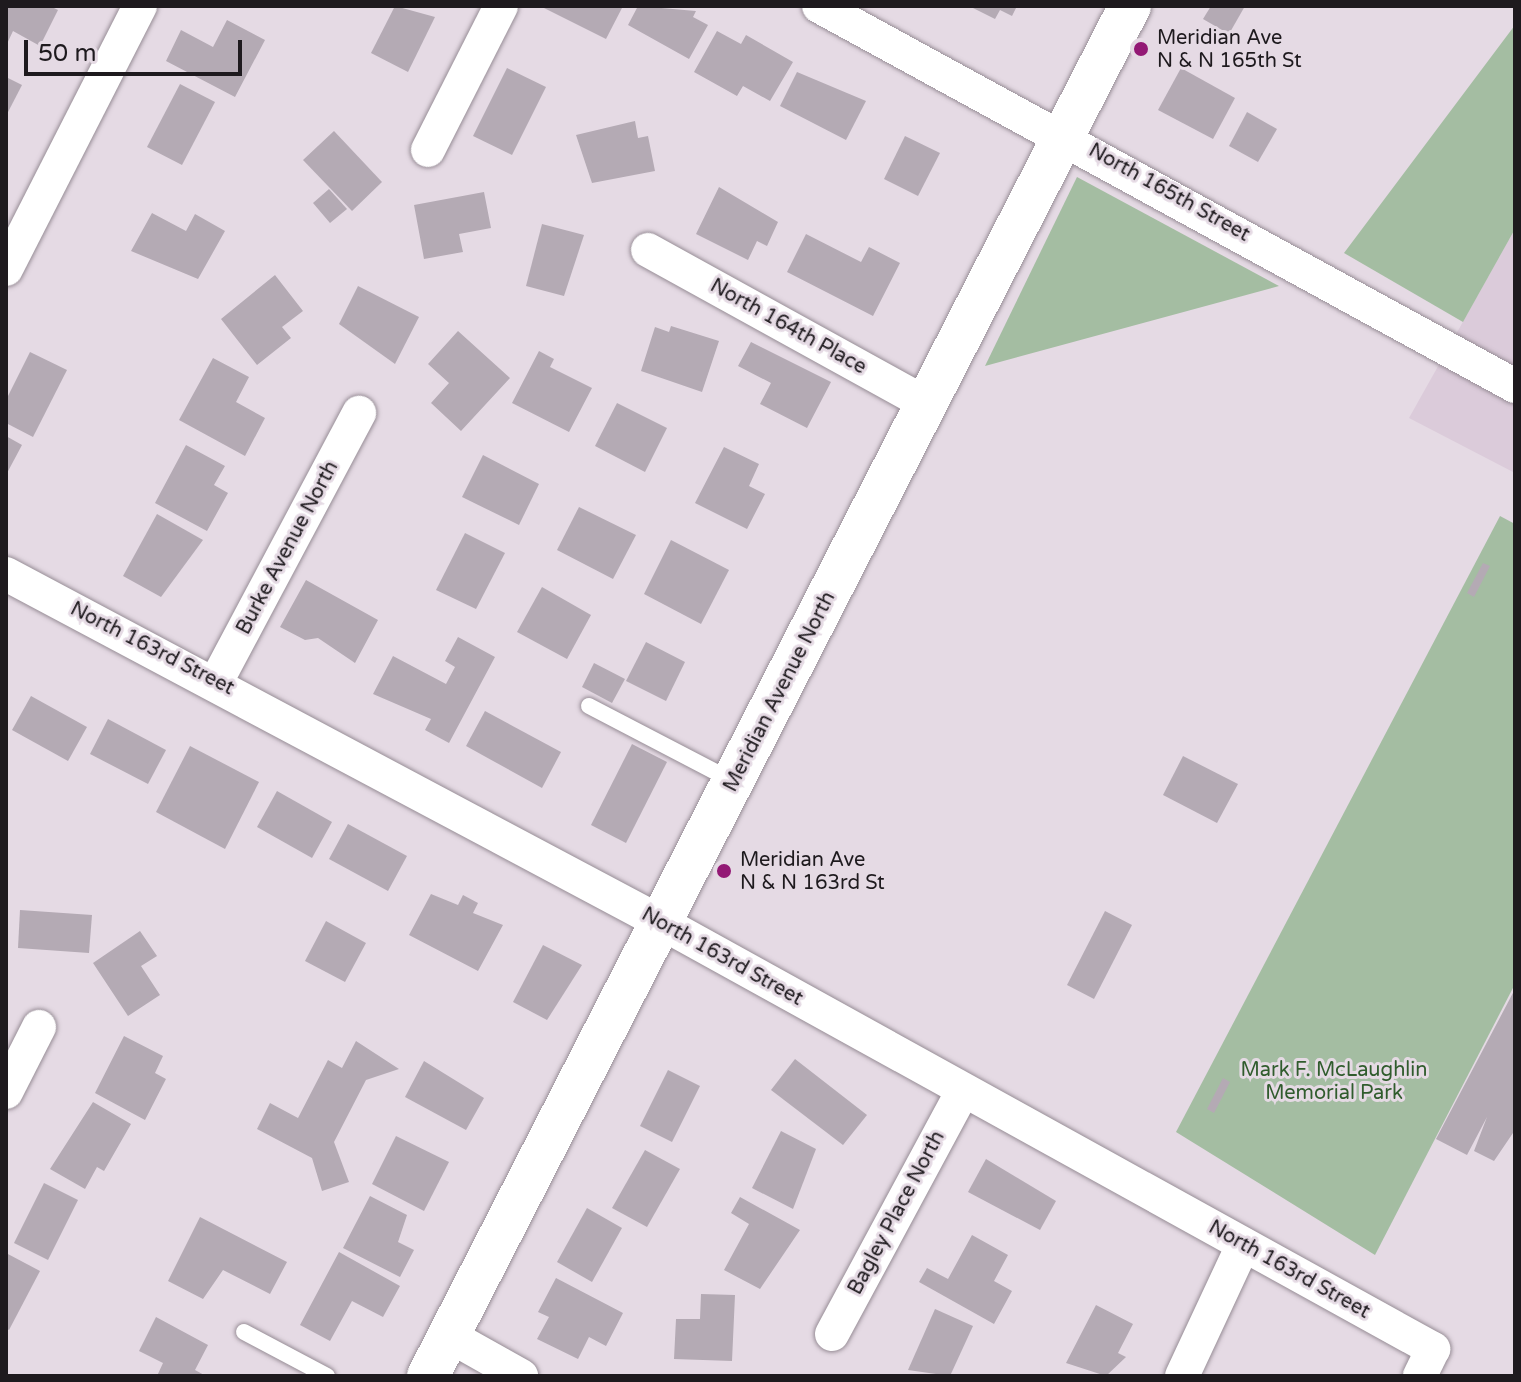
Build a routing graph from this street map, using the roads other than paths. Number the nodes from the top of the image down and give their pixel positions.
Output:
1 (140, 6) edge
2 (501, 6) edge
3 (1130, 6) edge
4 (828, 8) edge
5 (1064, 135) junction
6 (428, 150) dead end
7 (648, 250) dead end
8 (6, 269) edge
9 (1515, 386) edge
10 (927, 404) junction
11 (359, 413) dead end
12 (6, 574) edge
13 (216, 682) junction
14 (589, 706) dead end
15 (735, 782) junction
16 (664, 924) junction
17 (39, 1027) dead end
18 (963, 1091) junction
19 (6, 1092) edge
20 (1243, 1245) junction
21 (244, 1332) dead end
22 (832, 1334) dead end
23 (448, 1335) junction
24 (1426, 1363) edge
25 (327, 1376) edge
26 (428, 1376) edge
27 (521, 1376) edge
28 (1182, 1376) edge

1 - 8 street
2 - 6 street
3 - 5 street, Meridian Avenue North
4 - 5 street, North 165th Street
5 - 9 street, North 165th Street
5 - 10 street, Meridian Avenue North
7 - 10 street, North 164th Place
10 - 15 street, Meridian Avenue North
11 - 13 street, Burke Avenue North
12 - 13 street, North 163rd Street
13 - 16 street, North 163rd Street
14 - 15 lane
15 - 16 street, Meridian Avenue North
16 - 18 street, North 163rd Street
16 - 23 street, Meridian Avenue North
17 - 19 street
18 - 20 street, North 163rd Street
18 - 22 street, Bagley Place North
20 - 24 street, North 163rd Street
20 - 28 street
21 - 25 lane
23 - 26 street, Meridian Avenue North
23 - 27 street

